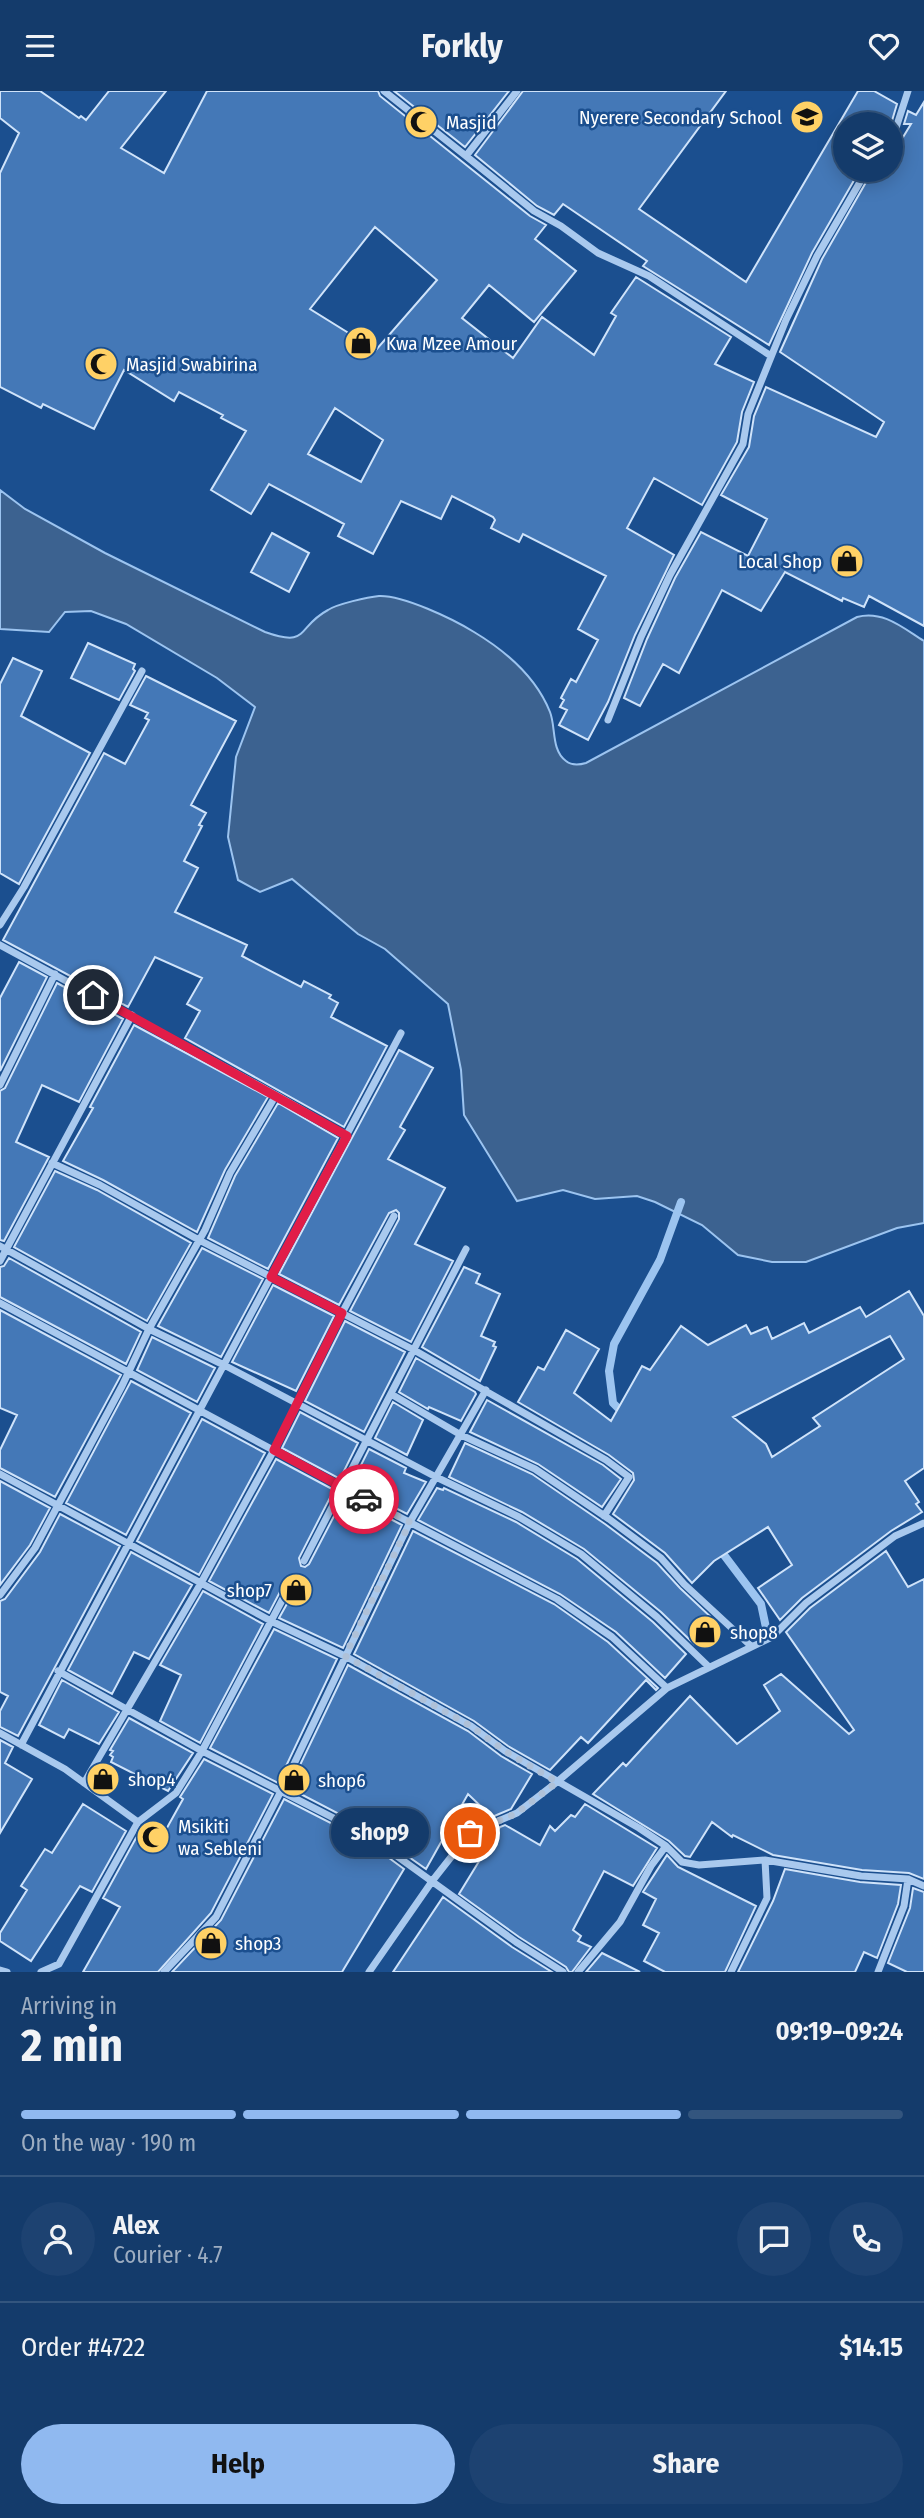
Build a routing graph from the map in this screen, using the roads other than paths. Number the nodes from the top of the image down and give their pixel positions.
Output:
1 (384, 91) edge
2 (517, 91) edge
3 (908, 91) edge
4 (901, 112) edge
5 (466, 156) junction
6 (860, 182) edge
7 (771, 356) junction
8 (142, 671) dead end
9 (608, 720) dead end
10 (0, 925) edge
11 (0, 944) edge
12 (55, 974) junction
13 (132, 1015) junction
14 (401, 1033) dead end
15 (0, 1085) edge
16 (276, 1095) junction
17 (347, 1136) junction
18 (52, 1163) junction
19 (394, 1216) dead end
20 (200, 1240) junction
21 (3, 1247) edge
22 (466, 1249) dead end
23 (0, 1261) edge
24 (271, 1277) junction
25 (0, 1303) edge
26 (342, 1313) junction
27 (149, 1329) junction
28 (414, 1350) junction
29 (224, 1365) junction
30 (130, 1371) junction
31 (486, 1390) junction
32 (391, 1394) junction
33 (298, 1404) junction
34 (199, 1410) junction
35 (461, 1435) junction
36 (367, 1440) junction
37 (274, 1450) junction
38 (0, 1474) edge
39 (436, 1477) junction
40 (342, 1487) junction
41 (58, 1506) junction
42 (604, 1515) junction
43 (410, 1522) junction
44 (924, 1523) edge
45 (127, 1543) junction
46 (304, 1561) dead end
47 (201, 1583) junction
48 (287, 1591) dead end
49 (0, 1595) edge
50 (271, 1621) junction
51 (751, 1646) junction
52 (345, 1656) junction
53 (709, 1667) junction
54 (58, 1671) junction
55 (667, 1688) junction
56 (128, 1710) junction
57 (0, 1733) edge
58 (21, 1745) junction
59 (202, 1751) junction
60 (557, 1782) junction
61 (84, 1783) junction
62 (281, 1791) junction
63 (138, 1822) junction
64 (666, 1846) junction
65 (765, 1860) junction
66 (908, 1879) junction
67 (433, 1880) junction
68 (924, 1886) edge
69 (0, 1970) edge
70 (7, 1972) edge
71 (41, 1972) edge
72 (164, 1972) edge
73 (369, 1972) edge
74 (563, 1972) edge
75 (579, 1972) edge
76 (731, 1972) edge
77 (878, 1972) edge

1 - 5 street
2 - 5 street
3 - 4 street
5 - 7 street
6 - 7 street
7 - 9 street
8 - 10 street
11 - 12 street
12 - 13 street
12 - 15 street
13 - 16 street
13 - 18 street
14 - 17 street
16 - 17 street
16 - 20 street
17 - 24 street
18 - 20 street
18 - 21 street
19 - 26 street
20 - 24 street
20 - 27 street
21 - 23 street
21 - 27 street
22 - 28 street
24 - 26 street
24 - 29 street
25 - 30 street
26 - 28 street
26 - 33 street
27 - 29 street
27 - 30 street
28 - 31 street
28 - 32 street
29 - 33 street
29 - 34 street
30 - 34 street
30 - 41 street
31 - 35 street
31 - 42 street
32 - 35 street
32 - 36 street
33 - 36 street
33 - 37 street
34 - 37 street
34 - 45 street
35 - 39 street
35 - 42 street
36 - 39 street
36 - 40 street
37 - 40 street
37 - 47 street
38 - 41 street
39 - 43 street
39 - 53 street
40 - 43 street
40 - 46 street
41 - 45 street
41 - 49 street
42 - 51 street
43 - 52 street
43 - 55 street
44 - 51 street
45 - 47 street
45 - 54 street
47 - 50 street
47 - 56 street
48 - 50 street
50 - 52 street
50 - 59 street
51 - 53 street
52 - 60 street
52 - 62 street
53 - 55 street
54 - 56 street
54 - 58 street
55 - 60 street
56 - 59 street
56 - 61 street
57 - 58 street
58 - 61 street
59 - 62 street
59 - 63 street
60 - 64 street
60 - 67 street
61 - 63 street
62 - 67 street
62 - 72 street
63 - 71 street
64 - 65 street
64 - 75 street
65 - 66 street
65 - 76 street
66 - 68 street
66 - 77 street
67 - 73 street
67 - 74 street
69 - 70 street

